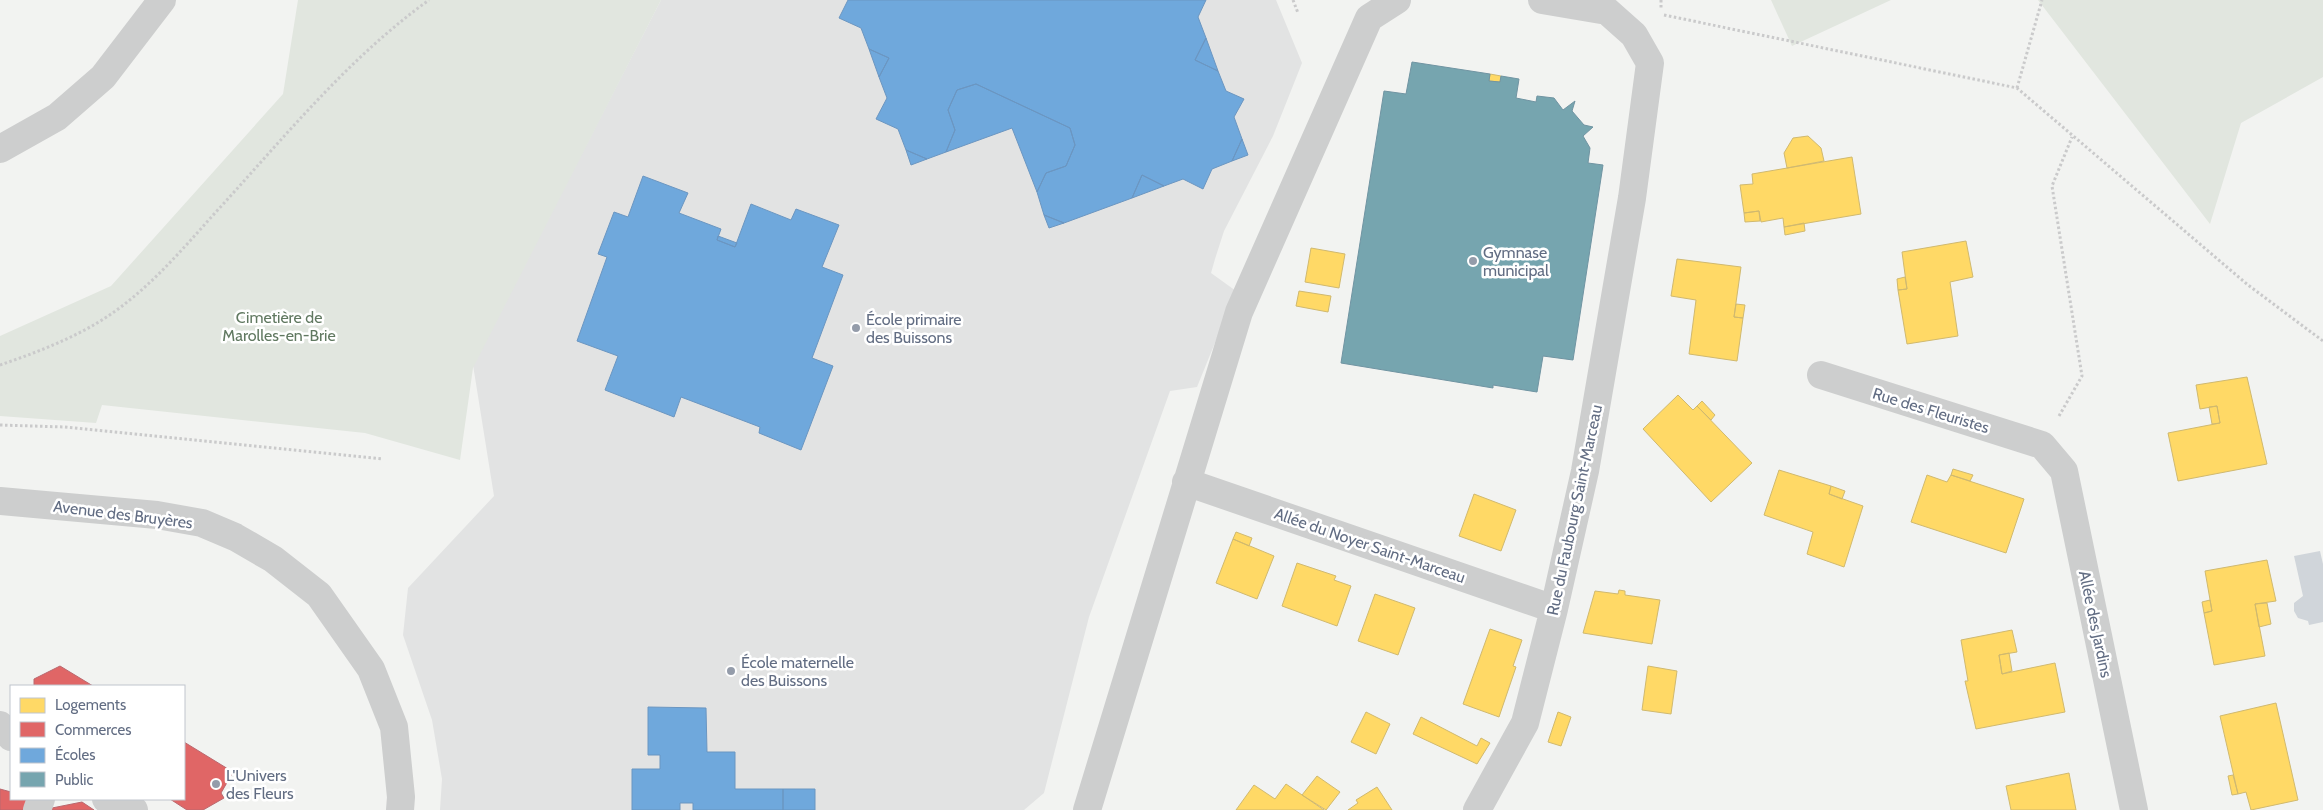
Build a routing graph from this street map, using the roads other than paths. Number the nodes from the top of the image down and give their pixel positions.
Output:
1 (162, 0) edge
2 (1398, 0) edge
3 (1542, 0) edge
4 (0, 149) edge
5 (1820, 375) dead end
6 (2042, 445) joint
7 (1186, 482) junction
8 (0, 501) edge
9 (1554, 608) junction
10 (0, 725) edge
11 (10, 736) edge
12 (109, 800) edge
13 (134, 810) edge
14 (400, 810) edge
15 (1087, 810) edge
16 (1476, 810) edge
17 (2134, 810) edge

1 - 4 street
2 - 7 street
3 - 9 street, Rue du Faubourg Saint-Marceau
5 - 6 street, Rue des Fleuristes
6 - 17 street, Allée des Jardins
7 - 9 street, Allée du Noyer Saint-Marceau
7 - 15 street
8 - 14 street, Avenue des Bruyères
9 - 16 street, Rue du Faubourg Saint-Marceau
10 - 11 street
12 - 13 street

